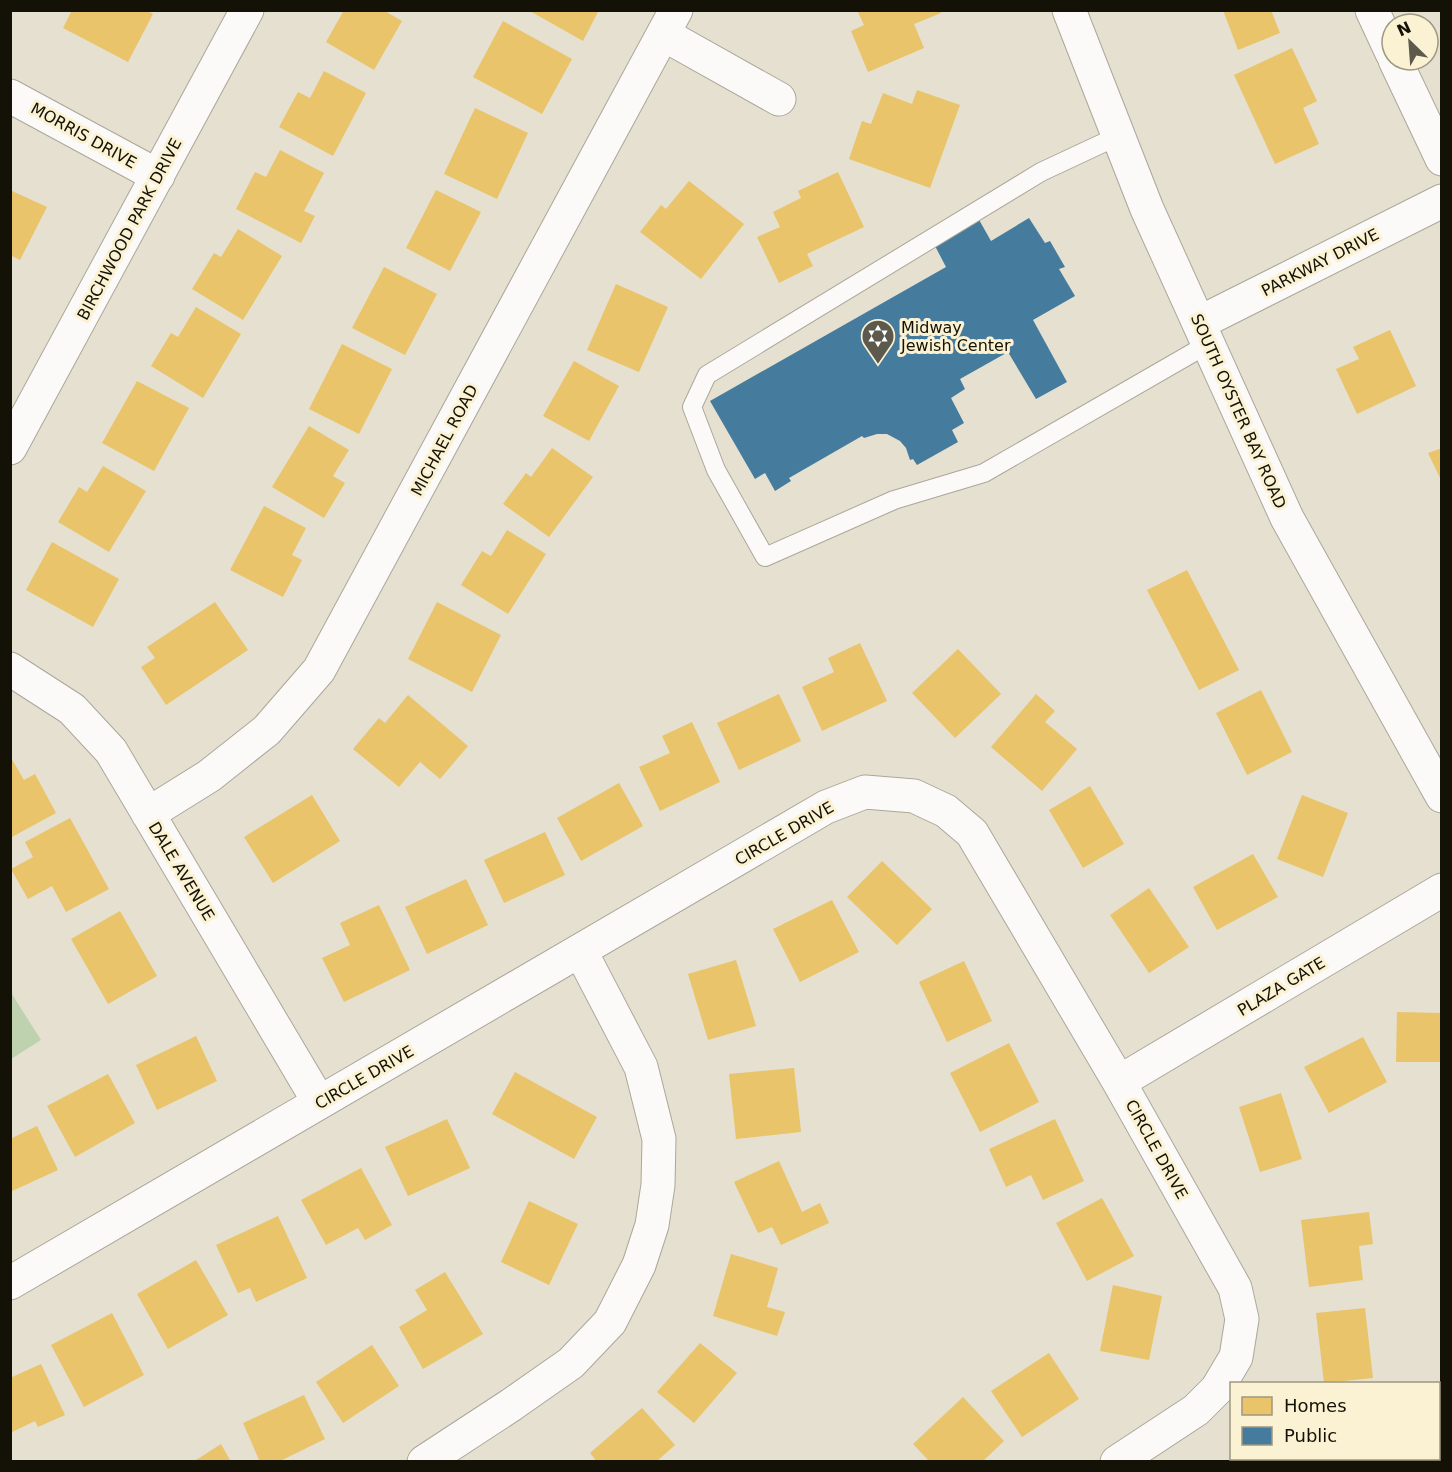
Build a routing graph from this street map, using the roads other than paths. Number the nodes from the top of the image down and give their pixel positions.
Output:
1 (247, 10) edge
2 (1069, 10) edge
3 (1372, 10) edge
4 (669, 22) edge
5 (1380, 27) edge
6 (1401, 72) edge
7 (10, 96) edge
8 (779, 99) dead end
9 (1118, 136) junction
10 (1442, 159) edge
11 (158, 176) junction
12 (1442, 201) edge
13 (1203, 334) junction
14 (10, 448) edge
15 (10, 669) edge
16 (1442, 796) edge
17 (148, 814) junction
18 (1442, 891) edge
19 (581, 952) junction
20 (1119, 1082) junction
21 (319, 1102) junction
22 (10, 1283) edge
23 (424, 1461) edge
24 (1117, 1461) edge

1 - 11 street, BIRCHWOOD PARK DRIVE
2 - 9 street, SOUTH OYSTER BAY ROAD
3 - 5 street
4 - 8 street
4 - 17 street, MICHAEL ROAD
6 - 10 street
7 - 11 street, MORRIS DRIVE
9 - 13 street, SOUTH OYSTER BAY ROAD
9 - 13 lane
11 - 14 street, BIRCHWOOD PARK DRIVE
12 - 13 street, PARKWAY DRIVE
13 - 16 street, SOUTH OYSTER BAY ROAD
15 - 17 street, DALE AVENUE
17 - 21 street, DALE AVENUE
18 - 20 street, PLAZA GATE
19 - 20 street, CIRCLE DRIVE
19 - 21 street, CIRCLE DRIVE
19 - 23 street
20 - 24 street, CIRCLE DRIVE
21 - 22 street, CIRCLE DRIVE

